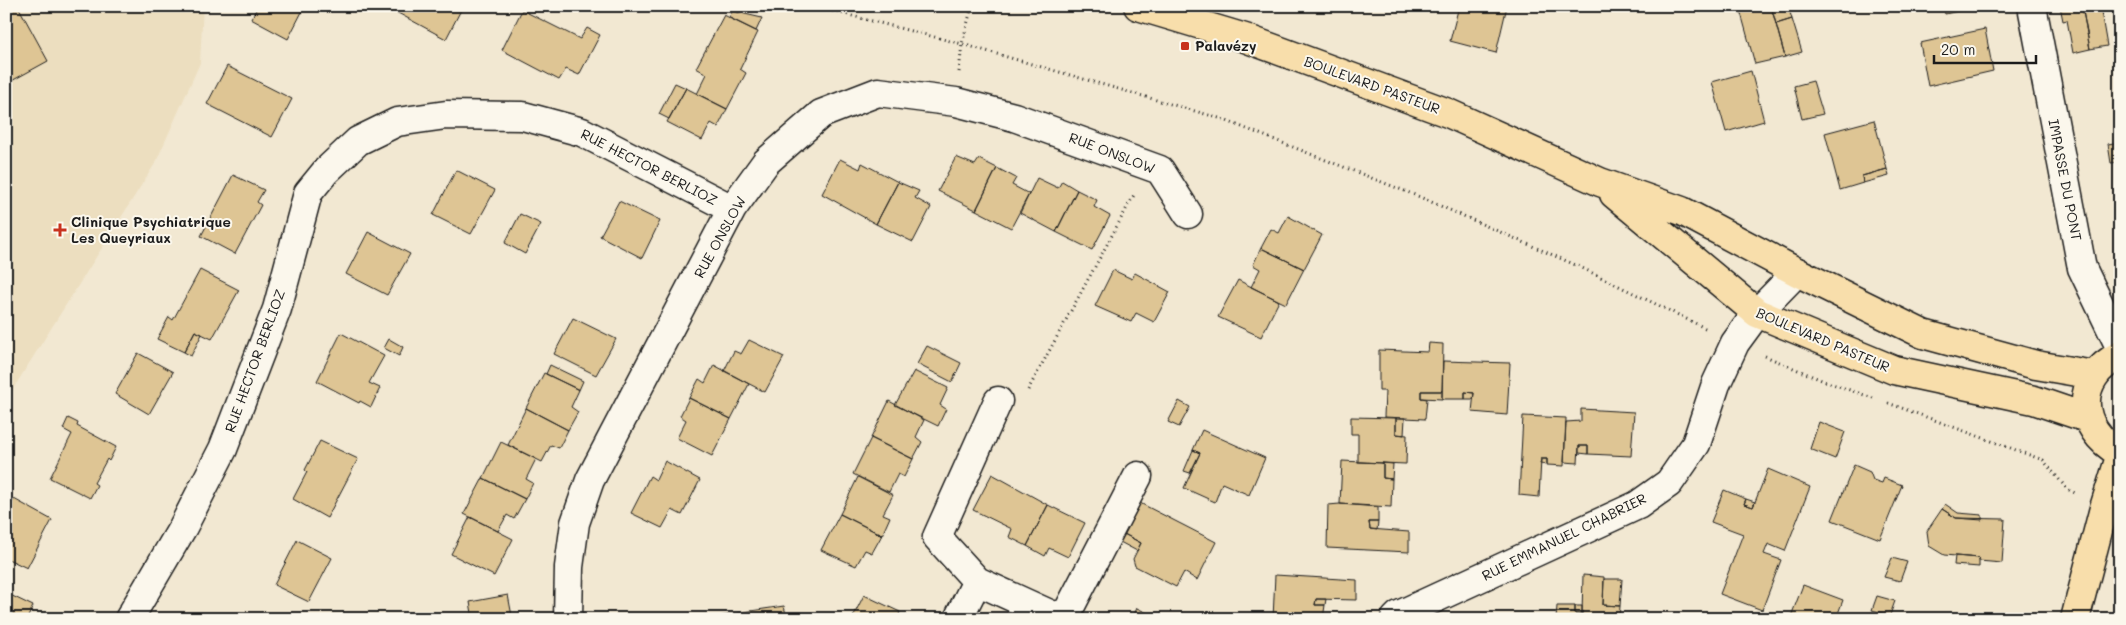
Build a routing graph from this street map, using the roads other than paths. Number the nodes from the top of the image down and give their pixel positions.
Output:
1 (1138, 6) edge
2 (2032, 6) edge
3 (1600, 182) junction
4 (732, 209) junction
5 (1188, 214) dead end
6 (1797, 272) junction
7 (1757, 313) junction
8 (2120, 347) edge
9 (2120, 355) edge
10 (2094, 375) junction
11 (998, 401) road end
12 (2087, 418) junction
13 (2120, 453) edge
14 (2120, 457) edge
15 (1138, 476) dead end
16 (977, 581) junction
17 (129, 619) edge
18 (568, 619) edge
19 (958, 619) edge
20 (1396, 619) edge
21 (2076, 619) edge

1 - 3 main road, BOULEVARD PASTEUR
2 - 8 street, IMPASSE DU PONT
3 - 6 main road, BOULEVARD PASTEUR
3 - 7 main road, BOULEVARD PASTEUR
4 - 5 street, RUE ONSLOW
4 - 17 street, RUE HECTOR BERLIOZ
4 - 18 street, RUE ONSLOW
6 - 7 street, RUE EMMANUEL CHABRIER
6 - 10 main road, BOULEVARD PASTEUR
7 - 12 main road, BOULEVARD PASTEUR
7 - 20 street, RUE EMMANUEL CHABRIER
9 - 10 main road
10 - 12 main road
11 - 16 street
12 - 13 main road
14 - 21 main road
15 - 16 street
16 - 19 street

